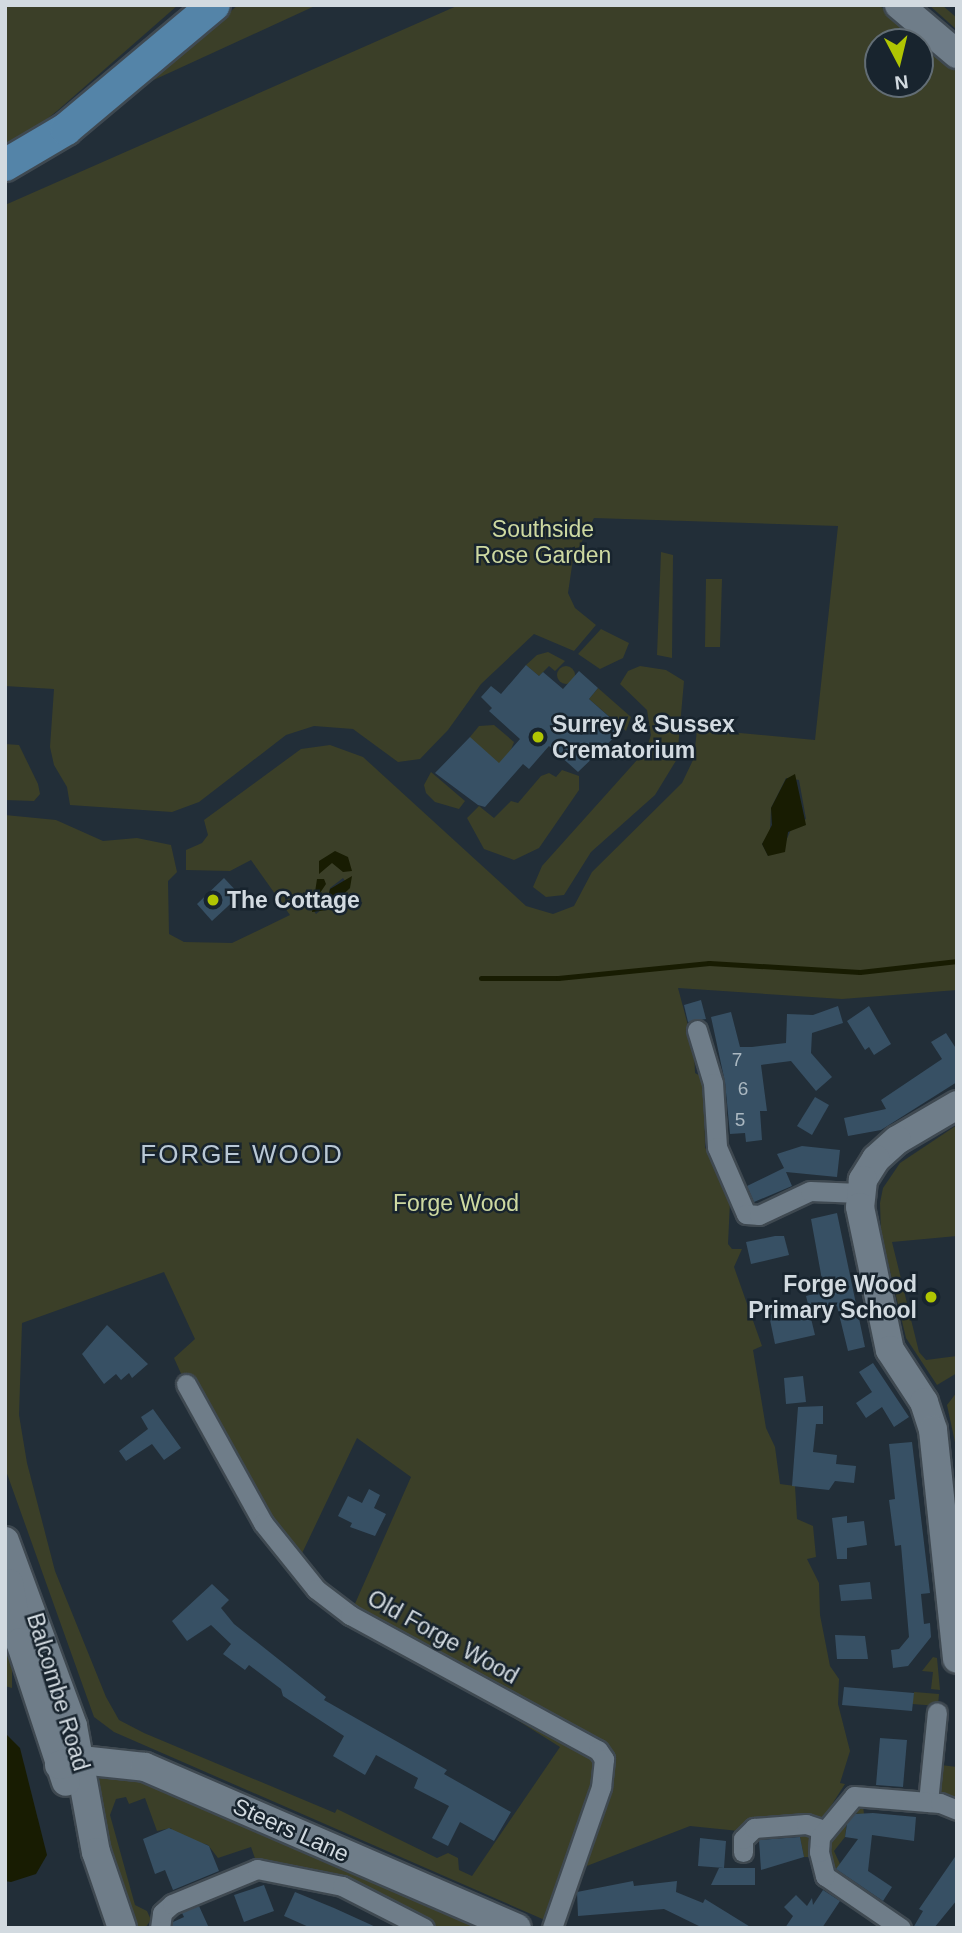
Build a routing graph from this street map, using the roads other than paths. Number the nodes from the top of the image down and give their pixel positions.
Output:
1 (214, 5) edge
2 (899, 5) edge
3 (957, 54) edge
4 (5, 165) edge
5 (697, 1030) dead end
6 (957, 1105) edge
7 (860, 1193) junction
8 (186, 1384) dead end
9 (5, 1541) edge
10 (5, 1563) edge
11 (957, 1659) edge
12 (937, 1712) dead end
13 (68, 1754) junction
14 (928, 1802) junction
15 (957, 1810) edge
16 (825, 1830) junction
17 (743, 1852) dead end
18 (121, 1928) edge
19 (160, 1928) edge
20 (424, 1928) edge
21 (517, 1928) edge
22 (552, 1928) edge
23 (901, 1928) edge

1 - 4 main road
2 - 3 street
5 - 7 street
6 - 7 street
7 - 11 street
8 - 22 street, Old Forge Wood
9 - 13 street, Balcombe Road
10 - 13 street
12 - 14 street
13 - 18 street, Balcombe Road
13 - 21 street, Steers Lane
14 - 15 street
14 - 16 street
16 - 17 street
16 - 23 street
19 - 20 street

